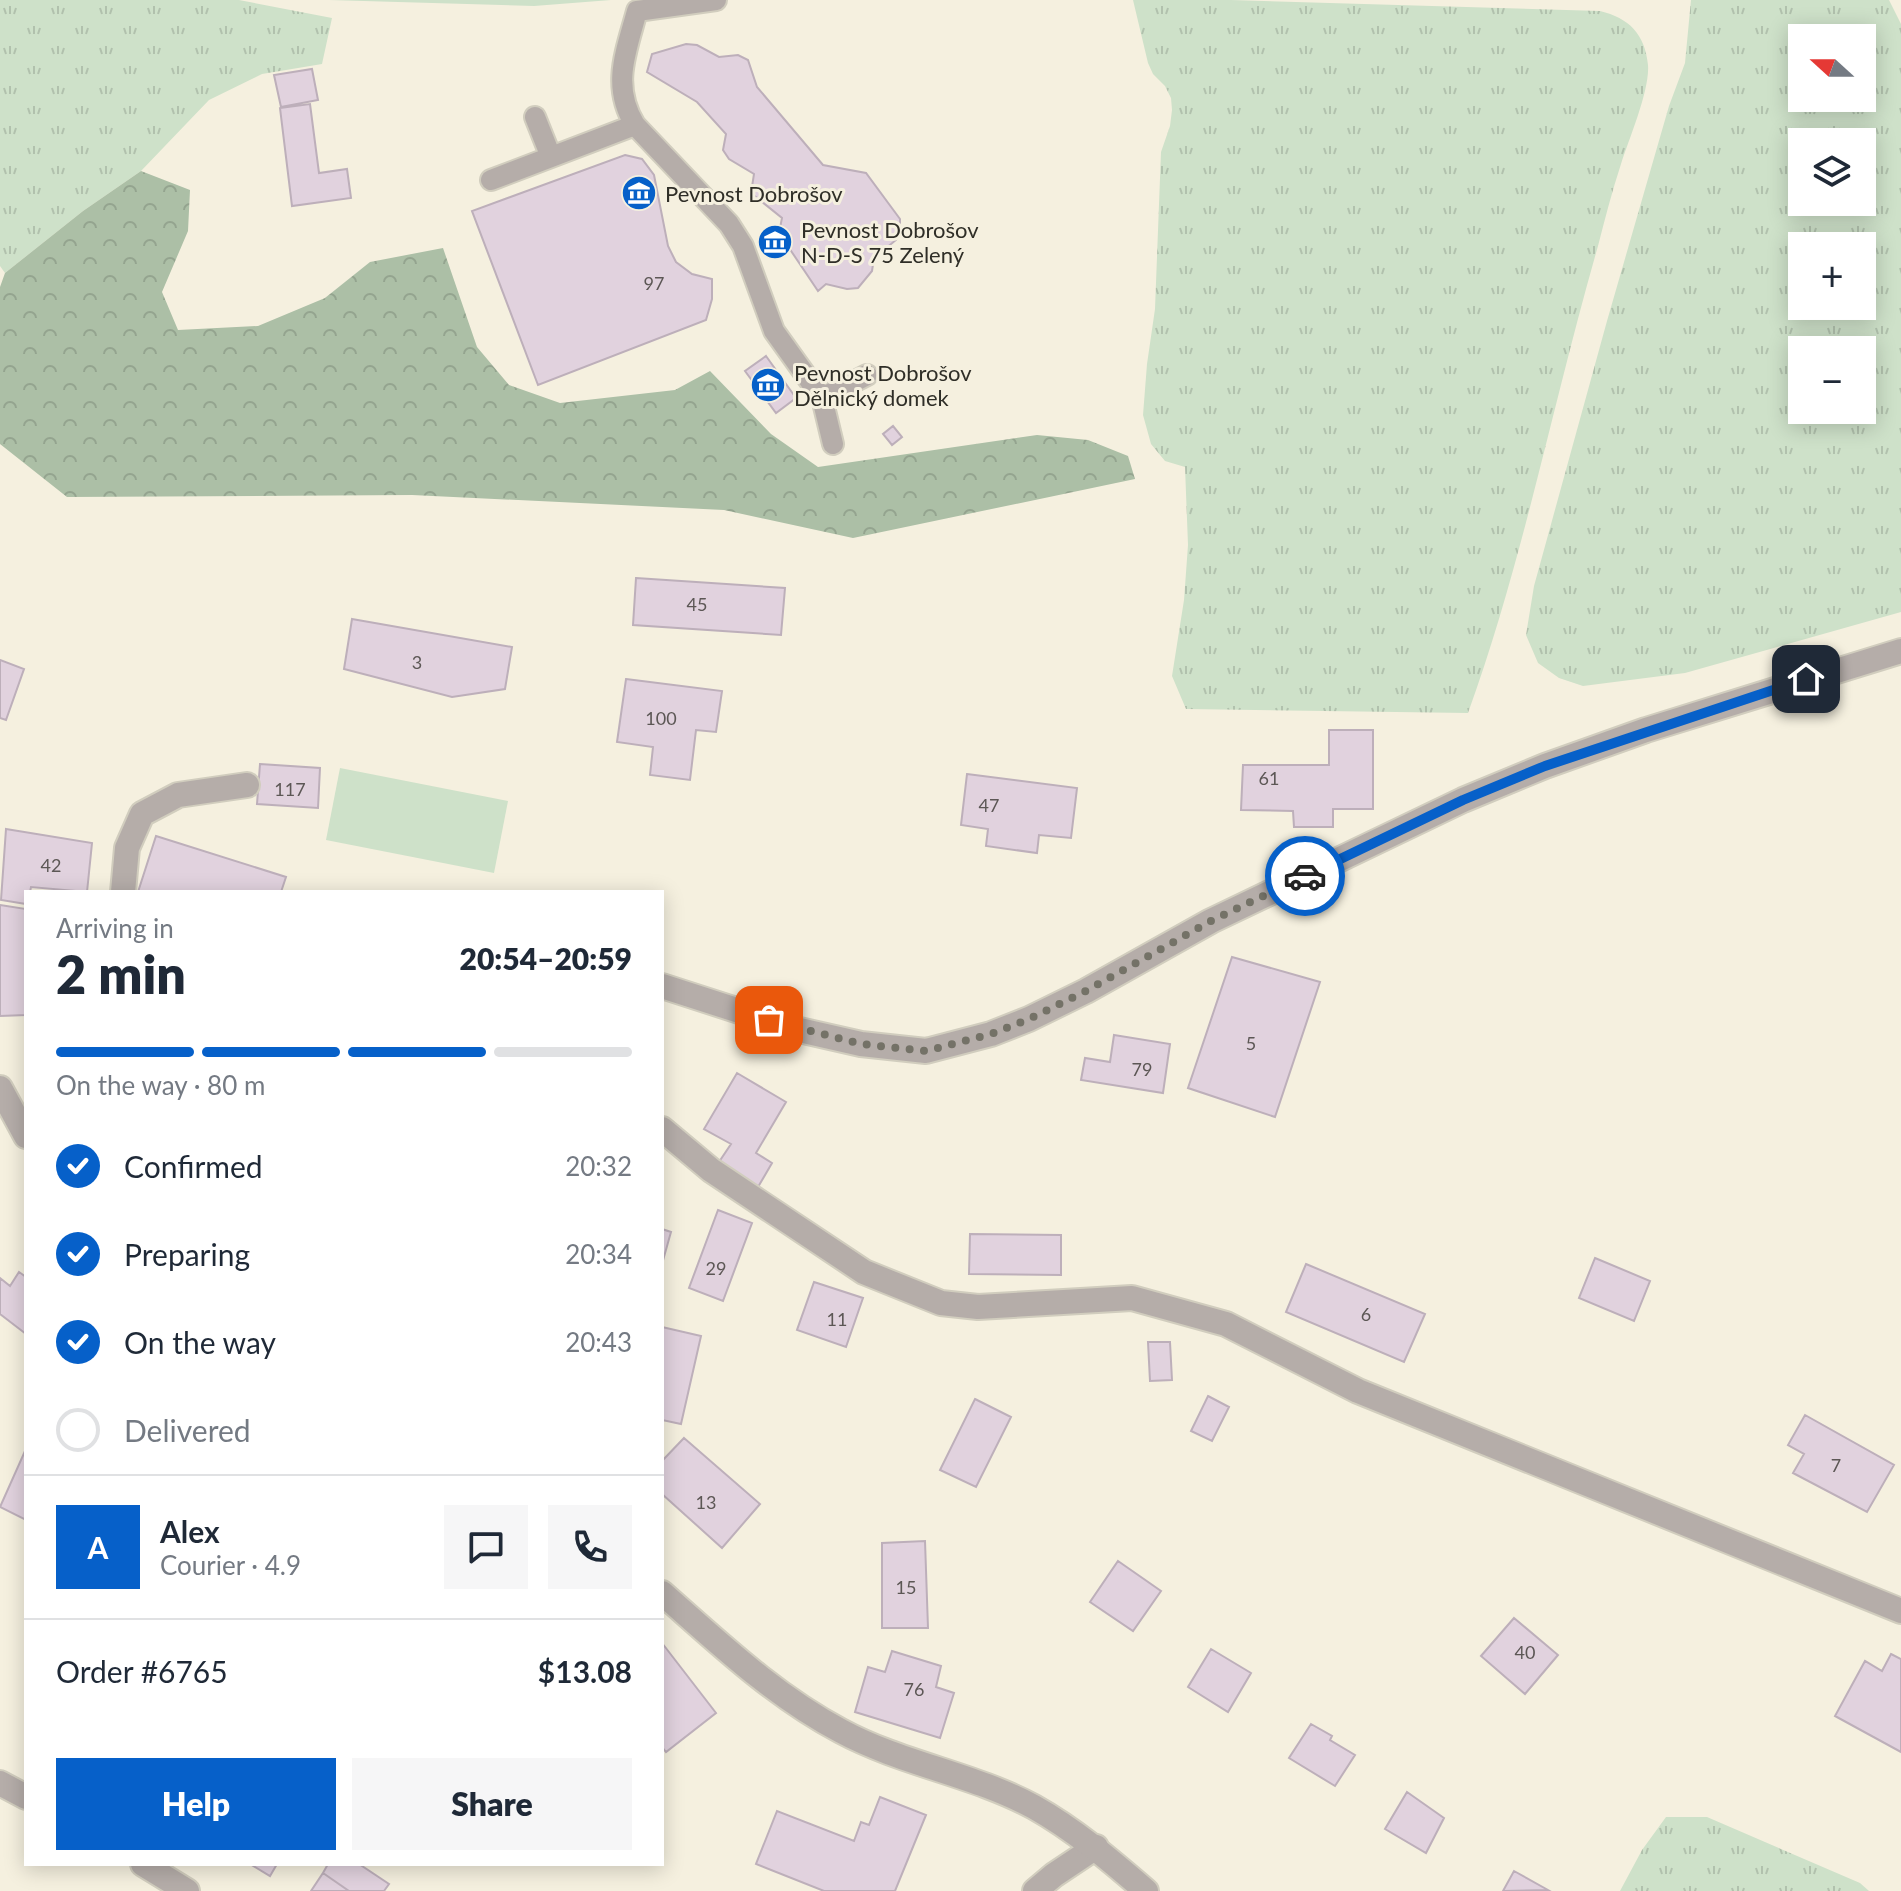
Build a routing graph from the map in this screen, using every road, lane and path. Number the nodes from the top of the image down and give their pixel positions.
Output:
1 (716, 0) edge
2 (535, 117) dead end
3 (635, 125) junction
4 (551, 157) junction
5 (491, 180) dead end
6 (867, 375) dead end
7 (822, 398) junction
8 (833, 444) dead end
9 (1901, 651) edge
10 (247, 785) dead end
11 (123, 890) edge
12 (664, 987) edge
13 (0, 1088) edge
14 (664, 1131) edge
15 (24, 1132) edge
16 (664, 1595) edge
17 (1901, 1611) edge
18 (0, 1783) edge
19 (24, 1796) edge
20 (1096, 1847) junction
21 (146, 1866) edge
22 (187, 1891) edge
23 (1035, 1891) edge
24 (1146, 1891) edge

1 - 3 lane
2 - 4 lane
3 - 4 lane
3 - 7 lane
4 - 5 lane
6 - 7 lane
7 - 8 lane
9 - 12 street
10 - 11 street
13 - 15 street
14 - 17 street
16 - 20 street
18 - 19 street
20 - 23 street
20 - 24 street
21 - 22 street

